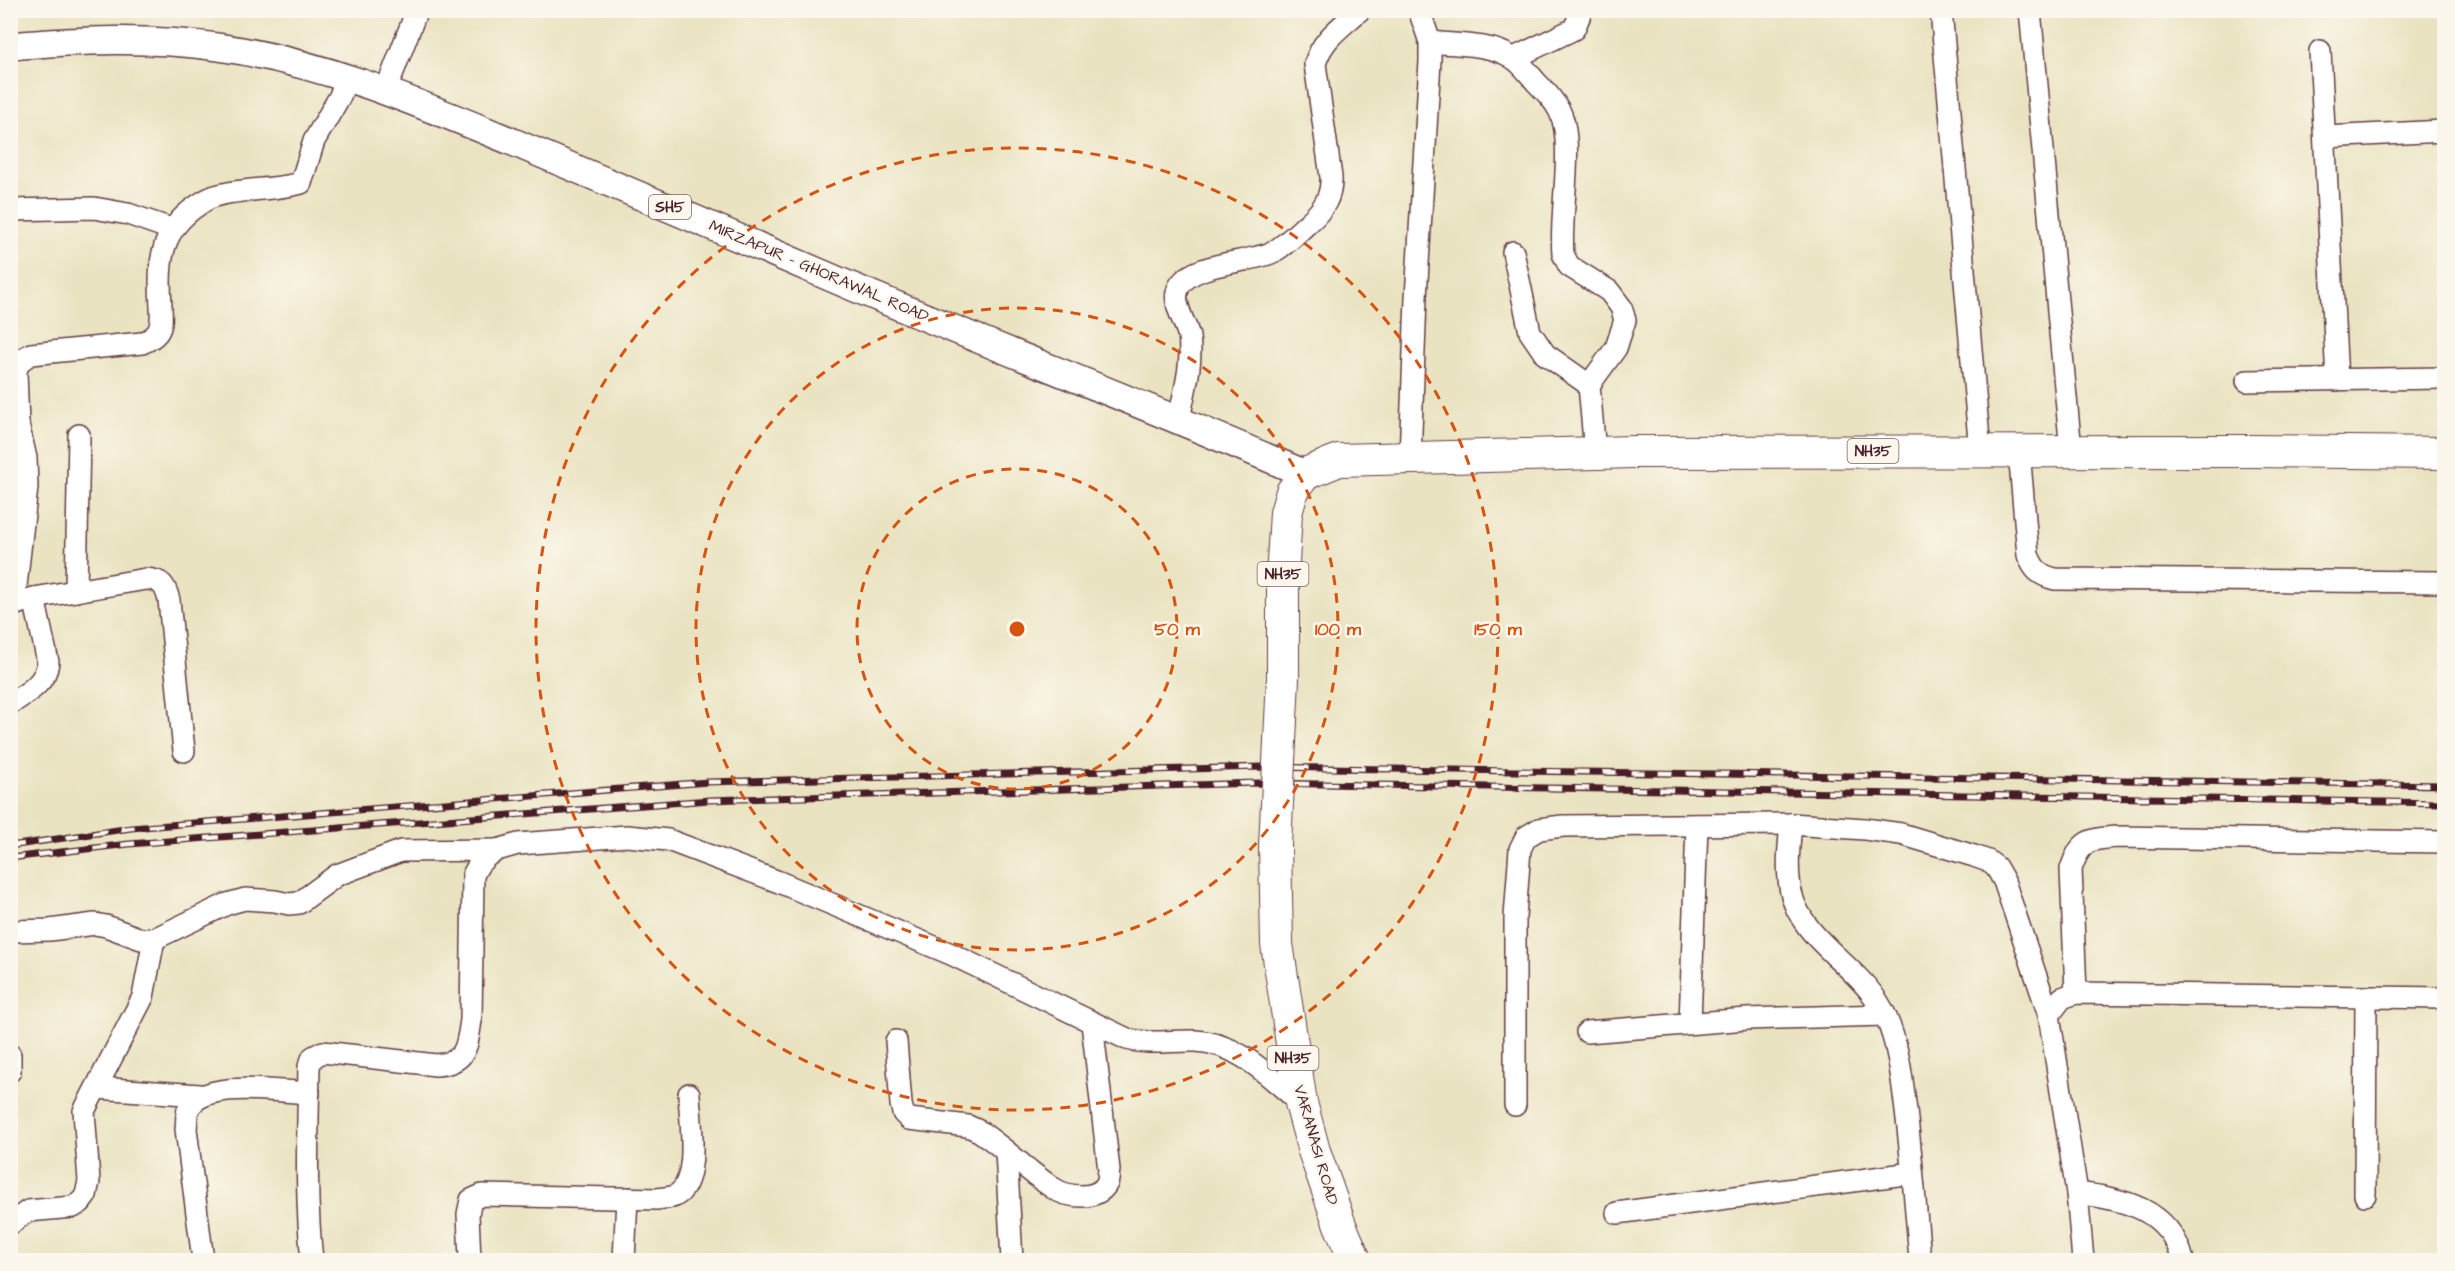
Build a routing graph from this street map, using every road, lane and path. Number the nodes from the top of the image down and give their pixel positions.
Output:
1 (417, 10) edge
2 (1360, 10) edge
3 (1419, 10) edge
4 (1582, 10) edge
5 (1941, 10) edge
6 (2030, 10) edge
7 (1430, 42) junction
8 (10, 46) edge
9 (2320, 51) dead end
10 (1514, 58) junction
11 (347, 77) junction
12 (386, 90) junction
13 (2445, 131) edge
14 (2325, 137) junction
15 (12, 210) dead end
16 (171, 230) junction
17 (1513, 252) dead end
18 (2445, 378) edge
19 (2337, 380) junction
20 (2247, 381) dead end
21 (1589, 385) junction
22 (1179, 419) junction
23 (14, 428) edge
24 (79, 435) dead end
25 (1980, 451) junction
26 (2019, 451) junction
27 (2071, 451) junction
28 (1595, 453) junction
29 (2445, 453) edge
30 (1410, 458) junction
31 (1305, 474) junction
32 (2445, 582) edge
33 (76, 591) junction
34 (20, 603) edge
35 (10, 704) edge
36 (184, 751) dead end
37 (1791, 824) junction
38 (1697, 825) junction
39 (2445, 842) edge
40 (497, 850) junction
41 (10, 931) edge
42 (154, 939) junction
43 (2076, 993) junction
44 (2366, 997) junction
45 (2445, 998) edge
46 (1885, 1015) junction
47 (2049, 1015) junction
48 (1092, 1023) junction
49 (1690, 1023) junction
50 (1587, 1032) dead end
51 (896, 1041) dead end
52 (10, 1055) edge
53 (10, 1071) edge
54 (97, 1088) junction
55 (309, 1093) junction
56 (689, 1094) dead end
57 (200, 1095) junction
58 (1301, 1103) junction
59 (1515, 1105) dead end
60 (1006, 1151) junction
61 (1912, 1173) junction
62 (2077, 1193) junction
63 (2366, 1195) dead end
64 (627, 1198) junction
65 (1617, 1213) dead end
66 (10, 1224) edge
67 (203, 1260) edge
68 (312, 1260) edge
69 (470, 1260) edge
70 (624, 1260) edge
71 (1012, 1260) edge
72 (1355, 1260) edge
73 (1920, 1260) edge
74 (2083, 1260) edge
75 (2183, 1260) edge

1 - 12 street
2 - 22 street
3 - 7 street
4 - 10 street
5 - 25 street
6 - 27 street
7 - 10 street
7 - 30 street
8 - 11 main road, MIRZAPUR - GHORAWAL ROAD / SH5
9 - 14 street
10 - 21 street
11 - 12 main road, MIRZAPUR - GHORAWAL ROAD / SH5
11 - 16 street
12 - 22 main road, MIRZAPUR - GHORAWAL ROAD / SH5
13 - 14 street
14 - 19 street
15 - 16 street
16 - 23 street
17 - 21 street
18 - 19 street
19 - 20 street
21 - 28 street
22 - 31 main road, MIRZAPUR - GHORAWAL ROAD / SH5
23 - 34 street
24 - 33 street
25 - 26 highway, NH35
25 - 28 highway, NH35
26 - 27 highway, NH35
26 - 32 street
27 - 29 highway, NH35
28 - 30 highway, NH35
30 - 31 highway, NH35
31 - 58 highway, VARANASI ROAD / NH35, bridge
33 - 34 street
33 - 36 street
34 - 35 street
37 - 38 street
37 - 46 street
37 - 47 street
38 - 49 street
38 - 59 street
39 - 43 street
40 - 42 street
40 - 48 street
40 - 55 street
41 - 42 street
42 - 54 street
43 - 44 street
43 - 47 street
44 - 45 street
44 - 63 street
46 - 49 street
46 - 61 street
47 - 62 street
48 - 58 street
48 - 60 street
49 - 50 street
51 - 60 street
52 - 53 street
54 - 57 street
54 - 66 street
55 - 57 street
55 - 68 street
56 - 64 street
57 - 67 street
58 - 72 highway, VARANASI ROAD / NH35
60 - 71 street
61 - 65 street
61 - 73 street
62 - 74 street
62 - 75 street
64 - 69 street
64 - 70 street

